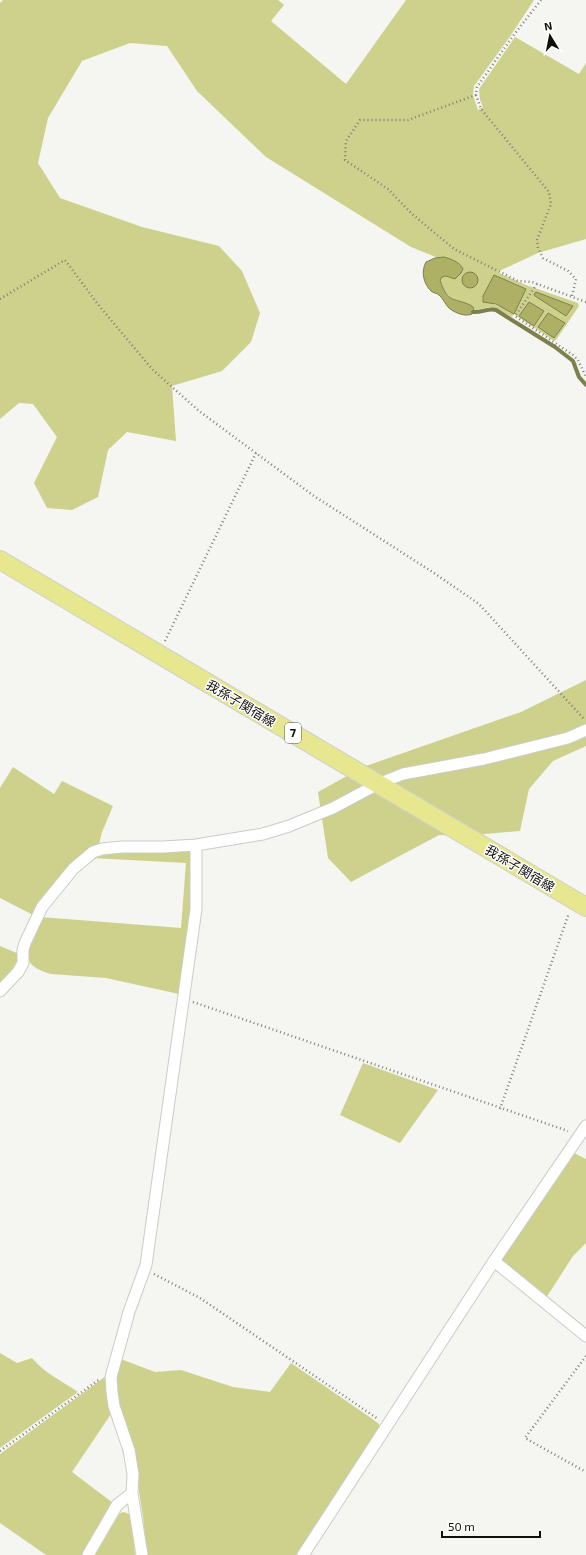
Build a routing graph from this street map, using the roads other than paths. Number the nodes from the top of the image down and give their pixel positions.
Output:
1 (0, 560) edge
2 (586, 730) edge
3 (378, 784) junction
4 (196, 845) junction
5 (580, 903) edge
6 (0, 991) edge
7 (583, 1131) edge
8 (494, 1260) junction
9 (586, 1336) edge
10 (132, 1493) junction
11 (88, 1555) edge
12 (142, 1555) edge
13 (303, 1555) edge

1 - 3 main road, 我孫子関宿線 / 7
2 - 3 street
3 - 4 street
3 - 5 main road, 我孫子関宿線 / 7
4 - 6 street
4 - 10 street
7 - 8 street
8 - 9 street
8 - 13 street
10 - 11 street
10 - 12 street

